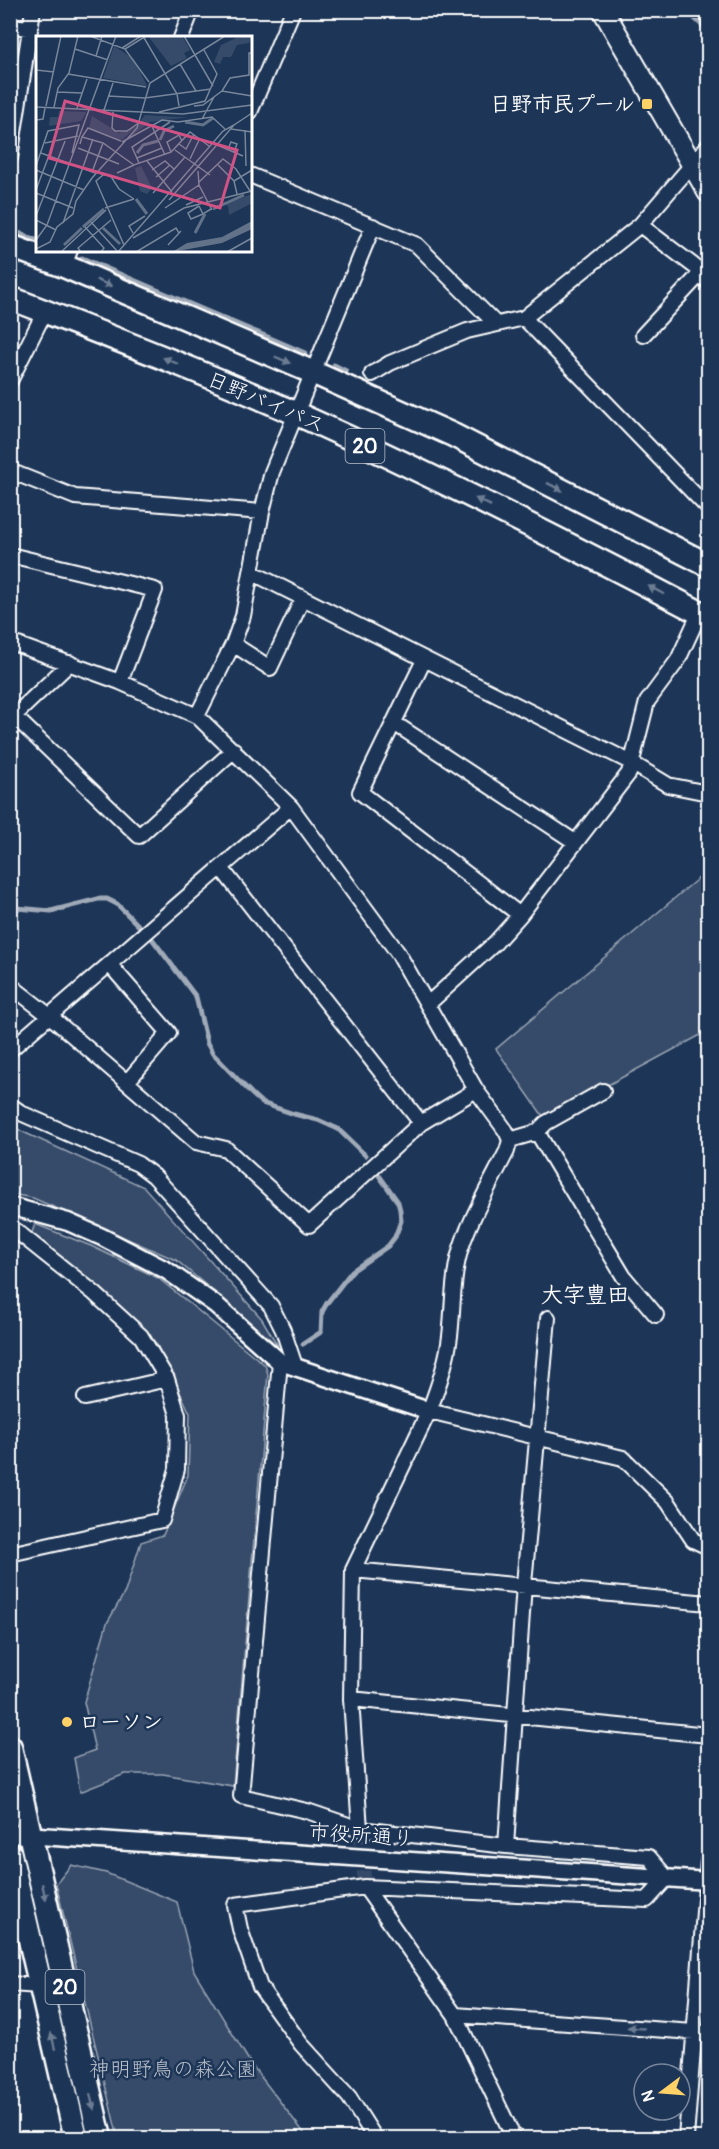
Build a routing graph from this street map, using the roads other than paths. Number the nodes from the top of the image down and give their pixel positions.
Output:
1 (33, 10) edge
2 (192, 10) edge
3 (293, 10) edge
4 (603, 10) edge
5 (10, 26) edge
6 (30, 28) junction
7 (182, 36) edge
8 (15, 104) edge
9 (252, 107) edge
10 (708, 146) edge
11 (10, 158) edge
12 (692, 164) junction
13 (252, 176) edge
14 (708, 192) edge
15 (640, 225) junction
16 (373, 226) junction
17 (10, 246) edge
18 (36, 251) edge
19 (38, 252) edge
20 (67, 258) edge
21 (705, 277) edge
22 (10, 298) edge
23 (45, 311) junction
24 (524, 318) junction
25 (495, 323) junction
26 (643, 335) dead end
27 (312, 372) junction
28 (372, 374) dead end
29 (10, 381) edge
30 (297, 414) junction
31 (10, 471) edge
32 (708, 508) edge
33 (262, 512) junction
34 (10, 555) edge
35 (708, 565) edge
36 (250, 572) junction
37 (303, 597) junction
38 (704, 615) edge
39 (10, 642) edge
40 (233, 644) junction
41 (424, 660) junction
42 (70, 663) junction
43 (120, 682) junction
44 (197, 716) junction
45 (12, 718) edge
46 (394, 723) junction
47 (234, 750) junction
48 (630, 762) junction
49 (708, 793) edge
50 (291, 807) junction
51 (575, 842) junction
52 (221, 868) junction
53 (520, 915) junction
54 (110, 965) junction
55 (10, 985) edge
56 (428, 1004) junction
57 (51, 1017) junction
58 (10, 1050) edge
59 (127, 1082) junction
60 (476, 1090) junction
61 (603, 1091) dead end
62 (10, 1106) edge
63 (420, 1124) junction
64 (537, 1132) junction
65 (510, 1140) junction
66 (10, 1206) edge
67 (10, 1226) edge
68 (656, 1315) dead end
69 (548, 1318) dead end
70 (287, 1364) junction
71 (167, 1379) junction
72 (84, 1398) dead end
73 (429, 1411) junction
74 (537, 1436) junction
75 (708, 1547) edge
76 (10, 1554) edge
77 (353, 1570) junction
78 (524, 1584) junction
79 (708, 1603) edge
80 (351, 1700) junction
81 (515, 1716) junction
82 (708, 1735) edge
83 (10, 1747) edge
84 (360, 1829) junction
85 (21, 1834) edge
86 (506, 1846) junction
87 (10, 1854) edge
88 (708, 1861) edge
89 (667, 1878) junction
90 (708, 1881) edge
91 (365, 1887) junction
92 (10, 1984) edge
93 (40, 1986) junction
94 (455, 2015) junction
95 (701, 2032) edge
96 (76, 2139) edge
97 (100, 2139) edge
98 (375, 2139) edge
99 (514, 2139) edge
100 (686, 2139) edge

1 - 6 street
2 - 7 street
3 - 9 street
4 - 12 main road
5 - 6 street
6 - 8 street
8 - 11 street
10 - 12 street
12 - 14 main road
12 - 15 street
13 - 16 street
15 - 21 street
15 - 24 street
16 - 25 street
16 - 27 street
17 - 18 highway, 20
19 - 20 highway, 20
20 -> 27 highway, 20
21 - 26 street
22 - 23 highway, 日野バイパス / 20
23 - 29 street
30 -> 23 highway, 日野バイパス / 20
24 - 25 street
24 - 32 street
25 - 28 street
27 - 30 street
27 -> 35 highway, 20
30 - 33 street
38 -> 30 highway, 日野バイパス / 20
31 - 33 street
33 - 36 street
34 - 43 street
36 - 37 street
36 - 40 street
37 - 40 street
37 - 41 street
38 - 48 street
39 - 42 street
40 - 44 street
41 - 46 street
41 - 48 street
42 - 43 street
42 - 45 street
43 - 44 street
44 - 47 street
45 - 47 street
46 - 51 street
46 - 53 street
47 - 50 street
48 - 49 street
48 - 51 street
50 - 52 street
50 - 56 street
51 - 53 street
52 - 54 street
52 - 63 street
53 - 56 street
54 - 57 street
54 - 59 street
55 - 57 street
56 - 60 street
57 - 58 street
57 - 59 street
59 - 63 street
60 - 63 street
60 - 65 street
61 - 64 street
62 - 70 street
64 - 65 street
64 - 68 street
65 - 73 street
66 - 70 street
67 - 71 street
69 - 74 street
70 - 73 street
70 - 84 street
71 - 72 street
71 - 76 street
73 - 74 street
73 - 77 street
74 - 75 street
74 - 78 street
77 - 78 street
77 - 80 street
78 - 79 street
78 - 81 street
80 - 81 street
80 - 84 street
81 - 82 street
81 - 86 street
83 - 85 highway, 20
84 - 86 street
85 - 89 street, 市役所通り
85 -> 97 highway, 20
86 - 89 street
87 - 93 highway, 20
88 - 90 street
89 - 90 street, 市役所通り
89 - 91 street
90 - 95 street
91 - 94 street
91 - 98 street
92 - 93 street
96 -> 93 highway, 20
95 -> 94 street
94 - 99 street
95 - 100 street

